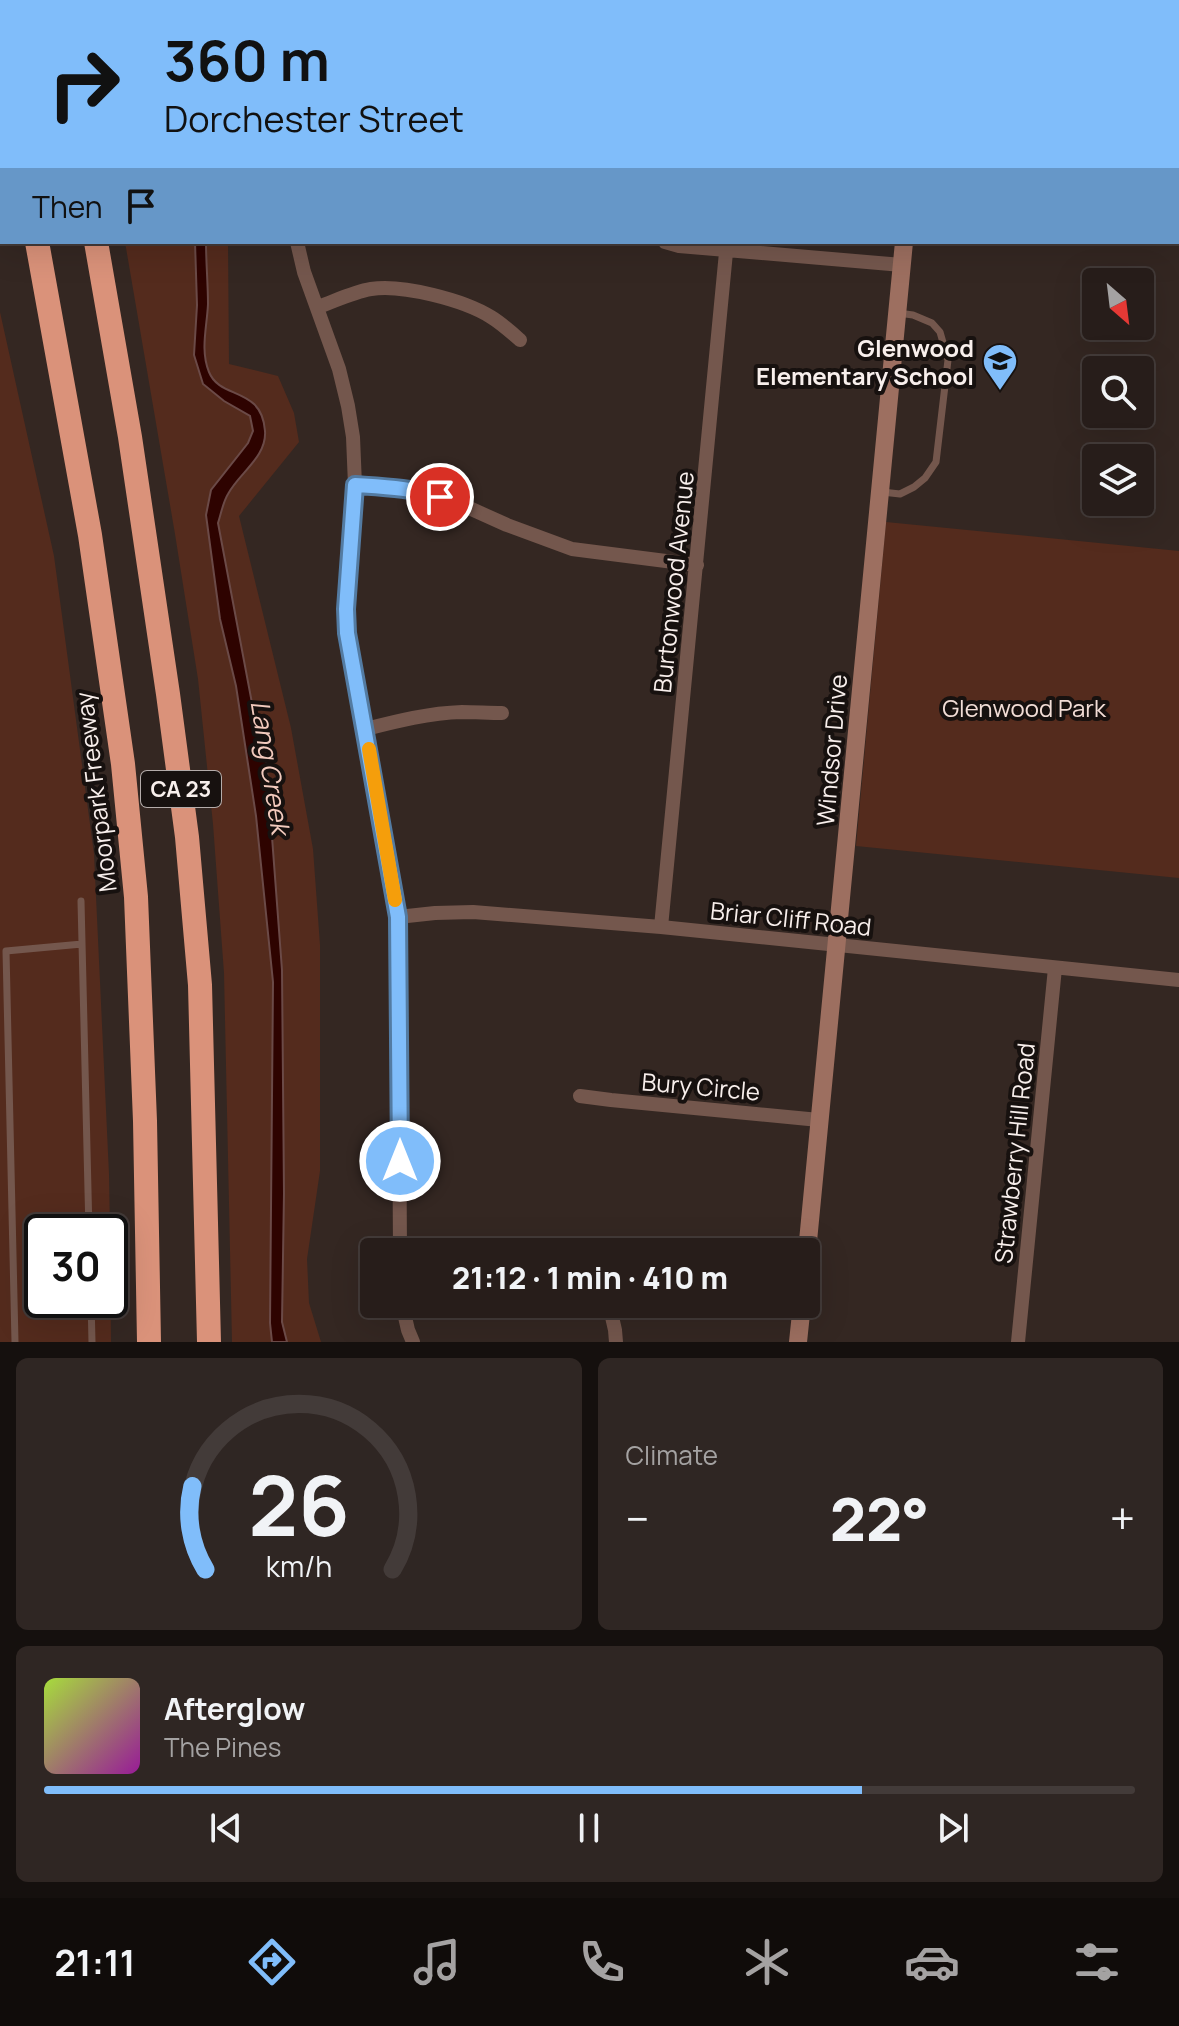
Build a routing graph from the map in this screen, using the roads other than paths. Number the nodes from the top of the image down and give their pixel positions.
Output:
1 (37, 244) edge
2 (96, 244) edge
3 (297, 244) edge
4 (672, 244) edge
5 (904, 244) edge
6 (727, 245) edge
7 (902, 265) junction
8 (318, 307) junction
9 (897, 313) junction
10 (520, 340) dead end
11 (355, 485) junction
12 (880, 491) junction
13 (697, 565) junction
14 (502, 713) dead end
15 (366, 729) junction
16 (81, 901) dead end
17 (398, 917) junction
18 (661, 927) junction
19 (82, 944) junction
20 (836, 945) junction
21 (1055, 968) junction
22 (1179, 980) edge
23 (580, 1096) dead end
24 (819, 1120) junction
25 (145, 1121) junction
26 (89, 1214) edge
27 (400, 1238) edge
28 (808, 1238) edge
29 (91, 1318) edge
30 (406, 1318) edge
31 (612, 1318) edge
32 (801, 1318) edge
33 (15, 1342) edge
34 (92, 1342) edge
35 (141, 1342) edge
36 (149, 1342) edge
37 (209, 1342) edge
38 (413, 1342) edge
39 (616, 1342) edge
40 (798, 1342) edge
41 (1018, 1342) edge

1 - 25 highway, Moorpark Freeway / CA 23
2 - 37 highway, CA 23
3 - 8 street
4 - 6 street
5 - 7 street, Windsor Drive
6 - 7 street
6 - 13 street, Burtonwood Avenue
7 - 9 street, Windsor Drive
8 - 10 street
8 - 11 street
9 - 12 street, Windsor Drive
9 - 12 lane
11 - 13 street
11 - 15 street
12 - 20 street, Windsor Drive
13 - 18 street, Burtonwood Avenue
14 - 15 street
15 - 17 street
16 - 19 lane
17 - 18 street, Briar Cliff Road
17 - 27 street
18 - 20 street, Briar Cliff Road
19 - 26 lane
19 - 33 lane
20 - 21 street, Briar Cliff Road
20 - 24 street, Windsor Drive
21 - 22 street, Briar Cliff Road
21 - 41 street, Strawberry Hill Road
23 - 24 street, Bury Circle
24 - 28 street, Windsor Drive
25 - 35 highway
25 - 36 highway, Moorpark Freeway / CA 23
29 - 34 lane
30 - 38 street
31 - 39 street
32 - 40 street

